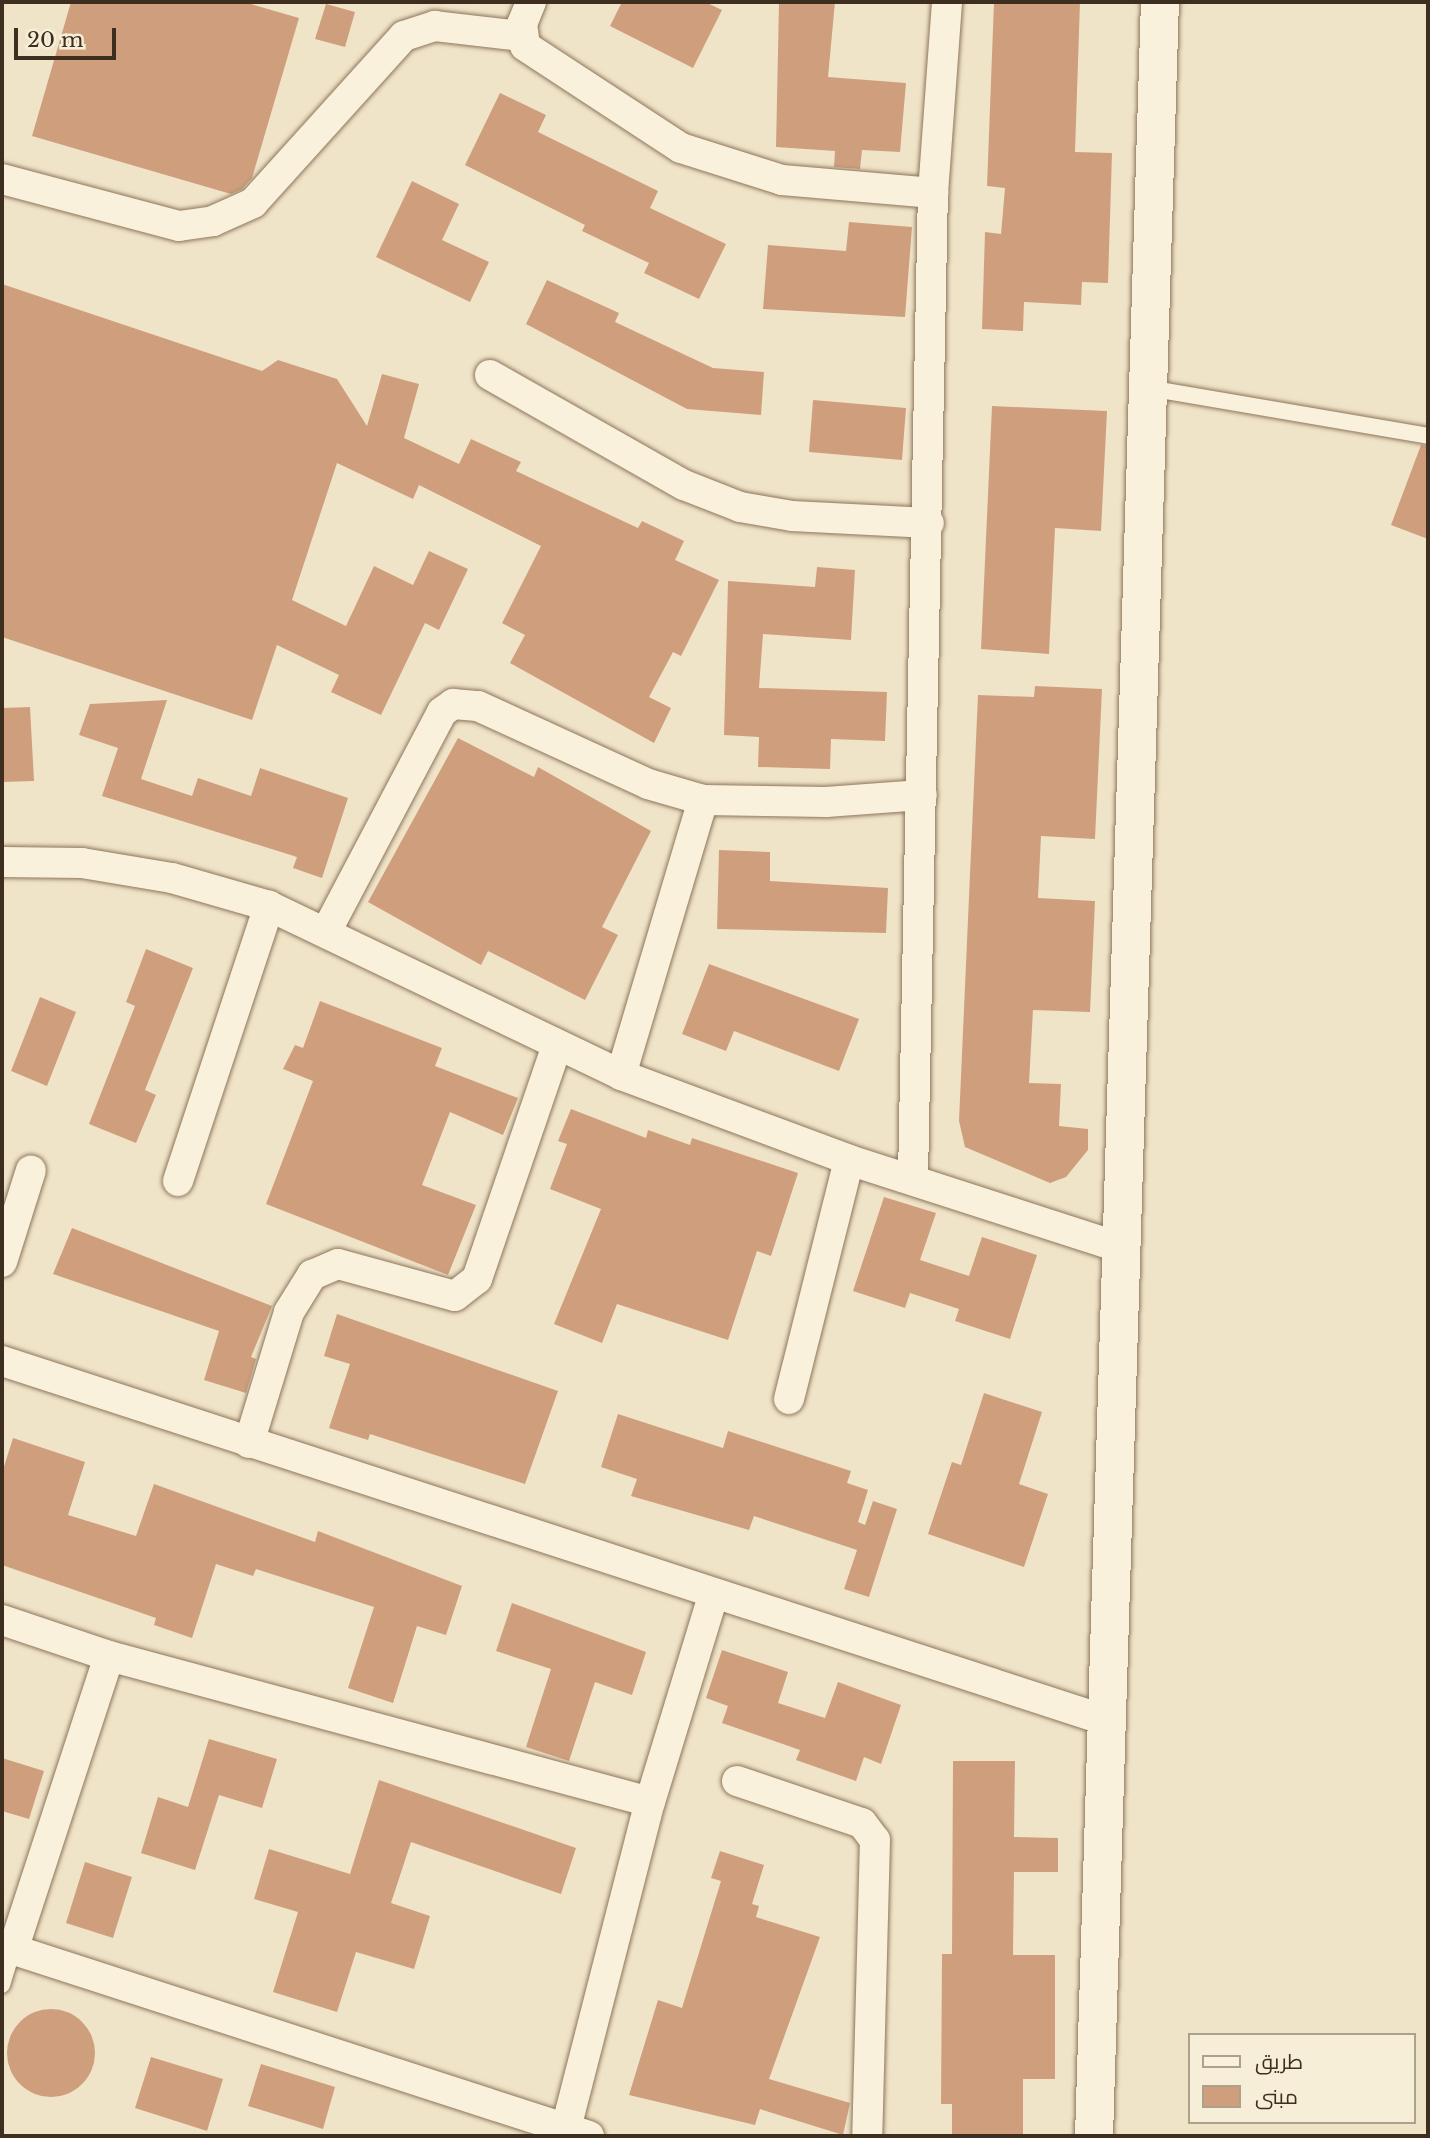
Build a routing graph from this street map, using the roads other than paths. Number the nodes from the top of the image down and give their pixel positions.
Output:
1 (531, 2) edge
2 (947, 2) edge
3 (1160, 2) edge
4 (522, 36) junction
5 (2, 179) edge
6 (933, 193) junction
7 (490, 375) dead end
8 (1148, 387) junction
9 (1428, 436) edge
10 (929, 523) junction
11 (922, 794) junction
12 (703, 800) junction
13 (2, 862) edge
14 (270, 906) junction
15 (327, 930) junction
16 (557, 1045) junction
17 (621, 1075) junction
18 (849, 1160) junction
19 (31, 1170) dead end
20 (913, 1177) junction
21 (178, 1181) dead end
22 (1118, 1247) junction
23 (2, 1262) edge
24 (2, 1361) edge
25 (789, 1399) dead end
26 (249, 1443) junction
27 (713, 1596) junction
28 (2, 1620) edge
29 (109, 1656) junction
30 (1108, 1721) junction
31 (737, 1780) dead end
32 (650, 1802) junction
33 (7, 1948) edge
34 (2, 1985) edge
35 (573, 2134) edge
36 (867, 2136) edge
37 (1094, 2136) edge

1 - 4 street
2 - 6 street
3 - 8 street
4 - 5 street
4 - 6 street
6 - 10 street
7 - 10 street
8 - 9 lane
8 - 22 street
10 - 11 street
11 - 12 street
11 - 20 street
12 - 15 street
12 - 17 street
13 - 14 street
14 - 15 street
14 - 21 street
15 - 16 street
16 - 17 street
16 - 26 street
17 - 18 street
18 - 20 street
18 - 25 street
19 - 23 street
20 - 22 street
22 - 30 street
24 - 26 street
26 - 27 street
27 - 30 street
27 - 32 street
28 - 29 street
29 - 32 street
29 - 33 street
30 - 37 street
31 - 36 street
32 - 35 street
33 - 34 lane
33 - 35 street

